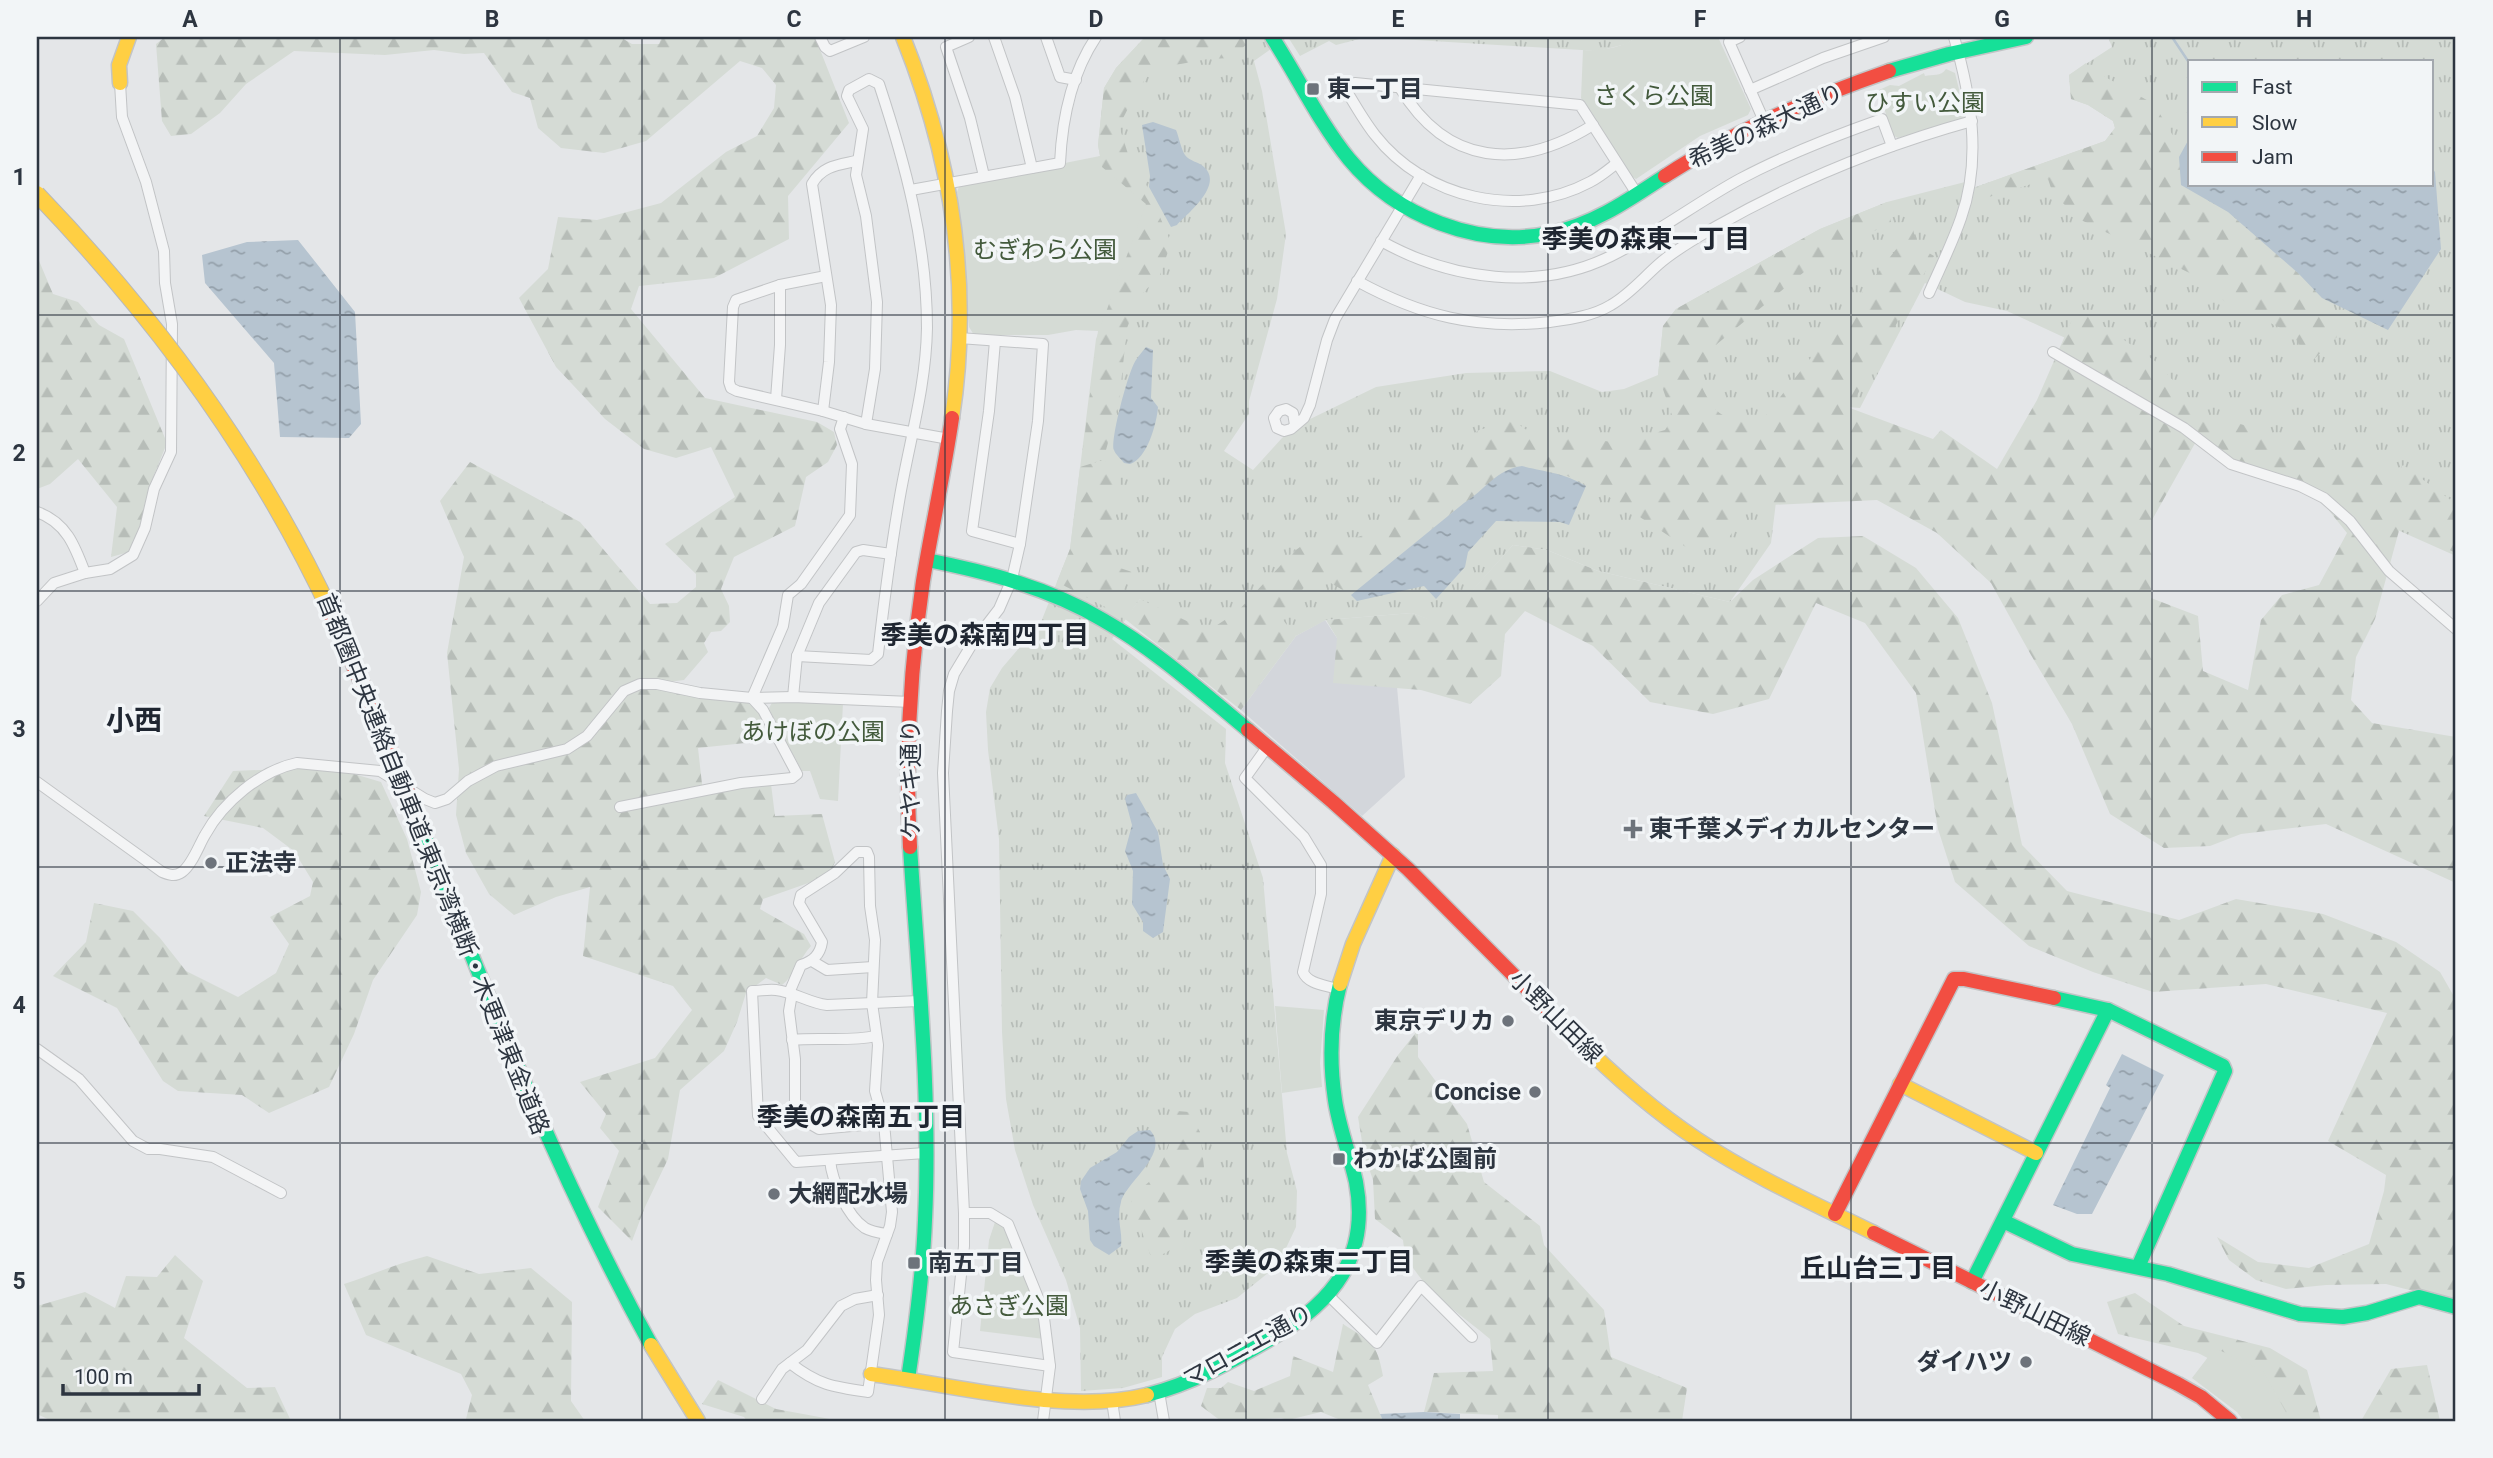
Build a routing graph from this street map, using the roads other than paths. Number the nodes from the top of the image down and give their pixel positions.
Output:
1 (129, 37) edge
2 (820, 37) edge
3 (864, 37) edge
4 (893, 37) edge
5 (903, 37) edge
6 (969, 37) edge
7 (994, 37) edge
8 (1046, 37) edge
9 (1096, 37) edge
10 (1272, 37) edge
11 (1740, 37) edge
12 (1884, 37) edge
13 (2026, 37) edge
14 (851, 39) edge
15 (1956, 44) edge
16 (1076, 80) junction
17 (120, 83) joint
18 (1401, 88) junction
19 (1750, 90) junction
20 (1764, 121) junction
21 (1972, 121) junction
22 (1592, 125) junction
23 (1892, 146) junction
24 (856, 161) junction
25 (1617, 163) junction
26 (1032, 167) junction
27 (1421, 175) junction
28 (984, 176) junction
29 (946, 182) junction
30 (911, 190) junction
31 (37, 194) edge
32 (1637, 194) junction
33 (1402, 206) junction
34 (1381, 241) junction
35 (826, 276) junction
36 (1357, 281) junction
37 (780, 285) junction
38 (1929, 293) dead end
39 (960, 338) junction
40 (995, 341) junction
41 (2053, 352) dead end
42 (775, 399) junction
43 (823, 411) junction
44 (1293, 413) junction
45 (844, 417) junction
46 (1304, 418) junction
47 (866, 424) junction
48 (1295, 425) junction
49 (913, 433) junction
50 (949, 439) junction
51 (37, 512) edge
52 (1020, 544) junction
53 (891, 554) junction
54 (927, 560) junction
55 (85, 573) junction
56 (1012, 579) junction
57 (37, 601) edge
58 (2456, 629) edge
59 (797, 656) junction
60 (793, 697) junction
61 (752, 698) junction
62 (911, 702) junction
63 (1268, 747) junction
64 (37, 782) edge
65 (620, 807) dead end
66 (1393, 855) junction
67 (812, 961) junction
68 (873, 967) junction
69 (1337, 989) junction
70 (790, 993) junction
71 (919, 1001) junction
72 (872, 1003) junction
73 (2108, 1010) junction
74 (876, 1035) junction
75 (792, 1040) junction
76 (37, 1049) edge
77 (1900, 1084) junction
78 (884, 1123) junction
79 (925, 1153) junction
80 (2036, 1153) junction
81 (886, 1157) junction
82 (830, 1160) junction
83 (281, 1193) dead end
84 (964, 1213) junction
85 (1835, 1214) junction
86 (2003, 1221) junction
87 (887, 1234) junction
88 (2138, 1266) junction
89 (1972, 1282) junction
90 (878, 1295) junction
91 (1329, 1297) junction
92 (2456, 1307) edge
93 (1472, 1337) dead end
94 (790, 1363) junction
95 (1050, 1366) junction
96 (871, 1374) junction
97 (908, 1379) junction
98 (1158, 1392) junction
99 (762, 1399) dead end
100 (1047, 1400) junction
101 (1112, 1401) junction
102 (698, 1421) edge
103 (1043, 1421) edge
104 (1115, 1421) edge
105 (1164, 1421) edge
106 (2230, 1421) edge

1 - 17 main road
2 - 14 street
3 - 14 street
4 - 29 main road, ケヤキ通り
5 - 29 main road, ケヤキ通り
6 - 28 street
7 - 26 street
8 - 16 street
9 - 16 street
10 - 33 main road, 希美の森大通り
11 - 19 street
12 - 19 street
13 - 15 main road, 希美の森大通り
15 - 20 main road, 希美の森大通り
15 - 21 street
16 - 26 street
17 - 55 street
18 - 22 street
18 - 22 street
18 - 27 street
19 - 20 street
20 - 32 main road, 希美の森大通り
21 - 23 street
21 - 38 street
22 - 25 street
23 - 34 street
23 - 36 street
24 - 30 street
24 - 35 street
24 - 47 street
25 - 27 street
25 - 32 street
26 - 28 street
27 - 33 street
28 - 29 street
29 - 30 street
29 - 39 main road, ケヤキ通り
30 - 49 street
31 - 102 main road, 首都圏中央連絡自動車道;東京湾横断・木更津東金道路, bridge
32 - 33 main road, 希美の森大通り
33 - 34 street
34 - 36 street
35 - 37 street
35 - 43 street
36 - 46 street
37 - 42 street
37 - 42 street
39 - 40 street
39 - 50 main road, ケヤキ通り
40 - 52 street
40 - 52 street
41 - 58 street
42 - 43 street
43 - 45 street
44 - 46 street
44 - 48 street
44 - 48 street
45 - 47 street
45 - 61 street
46 - 48 street
47 - 49 street
49 - 50 street
49 - 53 street
50 - 54 main road, ケヤキ通り
51 - 55 street
52 - 56 street
53 - 59 street
53 - 59 street
54 - 56 main road, 小野山田線
54 - 62 main road, ケヤキ通り
55 - 57 street
56 - 63 main road, 小野山田線
56 - 84 street
59 - 60 street
60 - 61 street
60 - 62 street
61 - 64 street
61 - 65 street
62 - 71 main road, ケヤキ通り
63 - 66 main road, 小野山田線
63 - 69 street
66 - 69 main road, マロニエ通り
66 - 85 main road, 小野山田線
67 - 68 street
67 - 68 street
67 - 70 street
68 - 72 street
69 - 91 main road, マロニエ通り
70 - 72 street
70 - 75 street
70 - 82 street
71 - 72 street
71 - 79 main road, ケヤキ通り
72 - 74 street
73 - 77 main road
73 - 80 main road
73 - 88 main road
74 - 75 street
74 - 78 street
75 - 78 street
76 - 83 street
77 - 80 main road
77 - 85 main road
78 - 81 street
79 - 81 street
79 - 97 main road, ケヤキ通り
80 - 86 main road
81 - 82 street
81 - 87 street
82 - 87 street
84 - 95 street
84 - 95 street
85 - 89 main road, 小野山田線
86 - 88 main road
86 - 89 main road
87 - 90 street
88 - 92 main road
89 - 106 main road, 小野山田線
90 - 94 street
90 - 96 street
91 - 93 street
91 - 98 main road, マロニエ通り
94 - 96 street
94 - 99 street
95 - 100 street
96 - 97 main road, マロニエ通り
97 - 100 main road, マロニエ通り
98 - 101 main road, マロニエ通り
98 - 105 street
100 - 101 main road, マロニエ通り
100 - 103 street
101 - 104 street

